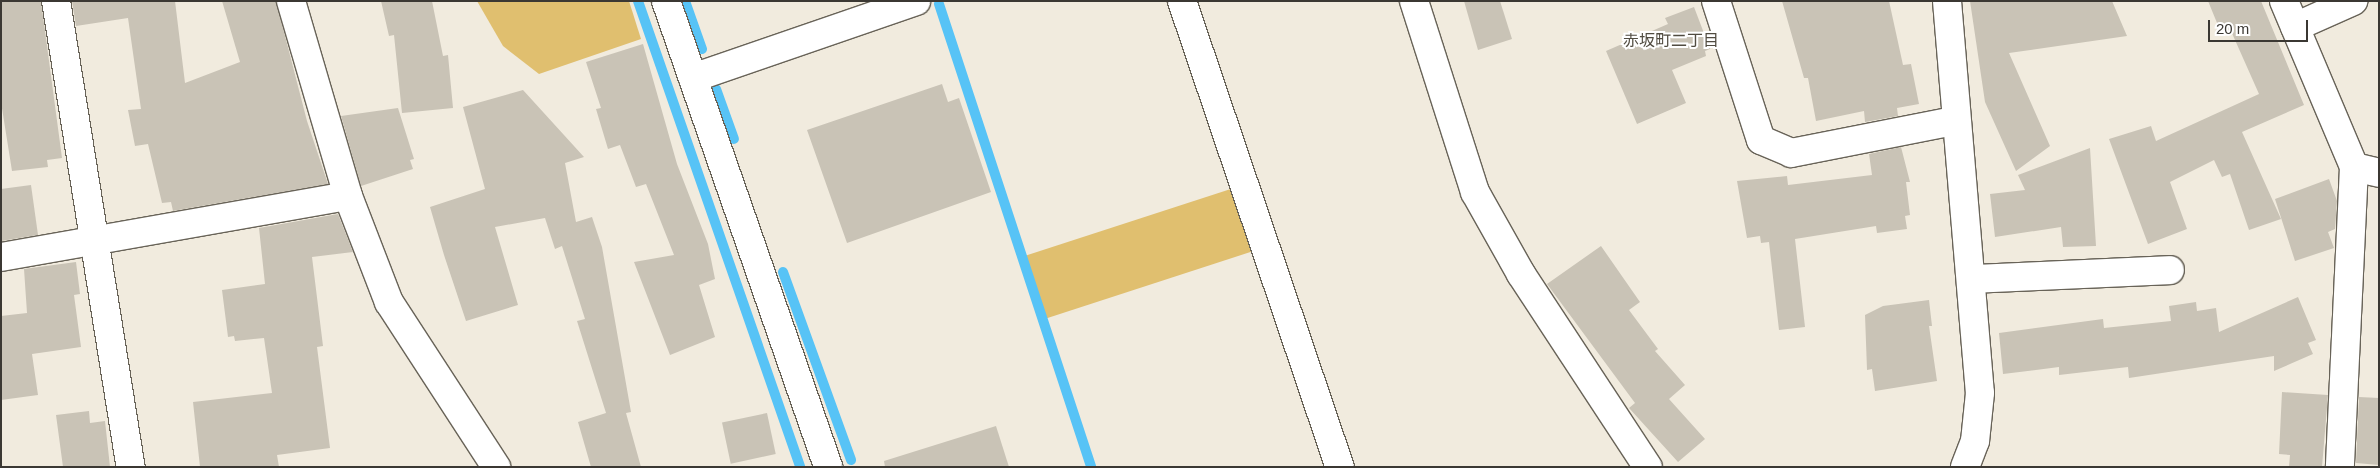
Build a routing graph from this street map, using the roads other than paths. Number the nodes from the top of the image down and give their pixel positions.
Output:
1 (56, 1) edge
2 (291, 1) edge
3 (666, 1) edge
4 (916, 1) edge
5 (1182, 1) edge
6 (1414, 1) edge
7 (1716, 1) edge
8 (1947, 1) edge
9 (2284, 1) edge
10 (2353, 1) edge
11 (2295, 27) junction
12 (693, 78) junction
13 (1954, 121) junction
14 (2366, 170) edge
15 (348, 196) junction
16 (96, 241) junction
17 (1, 257) edge
18 (2170, 270) dead end
19 (1972, 279) junction
20 (131, 467) edge
21 (496, 467) edge
22 (828, 467) edge
23 (1340, 467) edge
24 (1648, 467) edge
25 (1965, 467) edge
26 (2340, 467) edge

1 - 16 street
2 - 15 street
3 - 12 street
4 - 12 street
5 - 23 street
6 - 24 street
7 - 13 street
8 - 13 street
9 - 11 street
10 - 11 street
11 - 14 street
12 - 22 street
13 - 19 street
14 - 26 street
15 - 16 street
15 - 21 street
16 - 17 street
16 - 20 street
18 - 19 street
19 - 25 street

